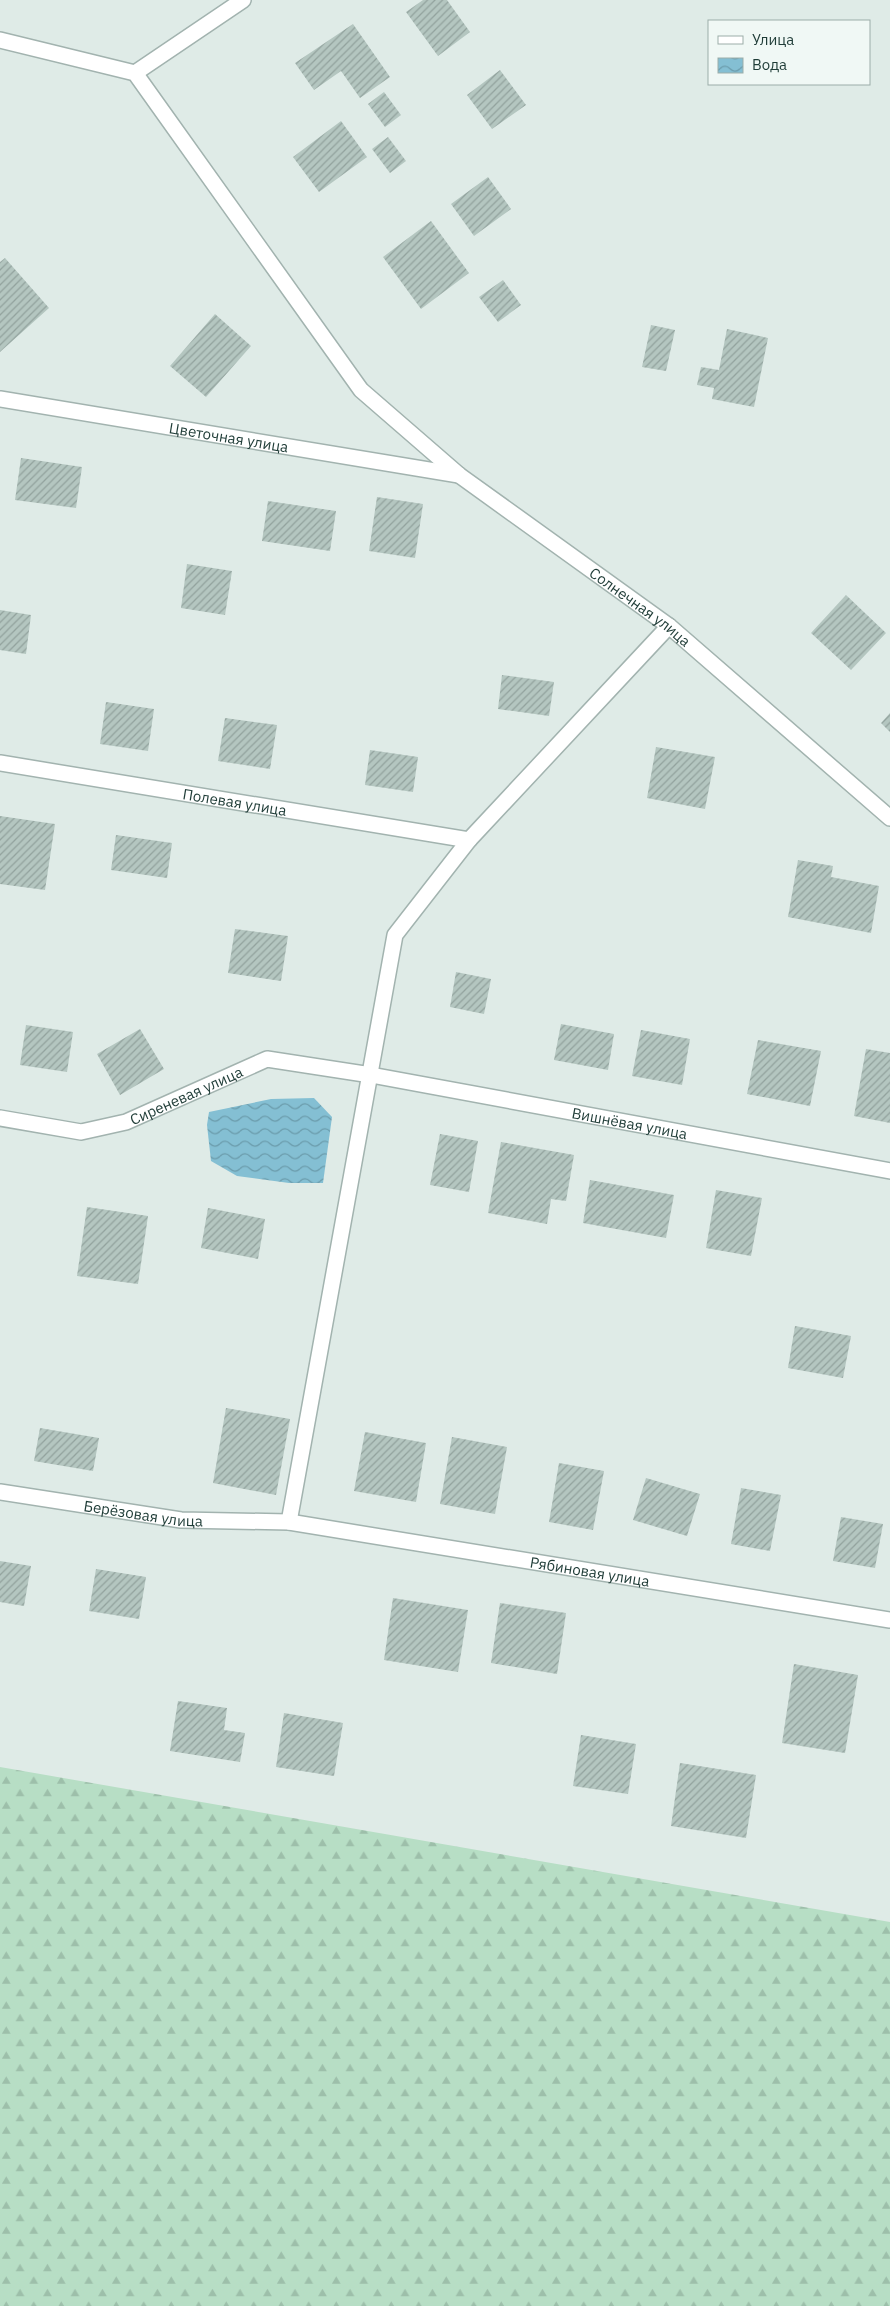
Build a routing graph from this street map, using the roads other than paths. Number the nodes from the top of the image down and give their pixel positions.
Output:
1 (244, 0) edge
2 (0, 40) edge
3 (135, 73) junction
4 (0, 399) edge
5 (459, 475) junction
6 (668, 626) junction
7 (0, 763) edge
8 (890, 818) edge
9 (469, 840) junction
10 (371, 1075) junction
11 (0, 1118) edge
12 (890, 1171) edge
13 (0, 1492) edge
14 (289, 1522) junction
15 (890, 1620) edge

1 - 3 street
2 - 3 street
3 - 5 street, Солнечная улица
4 - 5 street, Цветочная улица
5 - 6 street, Солнечная улица
6 - 8 street, Солнечная улица
6 - 9 street
7 - 9 street, Полевая улица
9 - 10 street
10 - 11 street, Сиреневая улица
10 - 12 street, Вишнёвая улица
10 - 14 street
13 - 14 street, Берёзовая улица
14 - 15 street, Рябиновая улица

